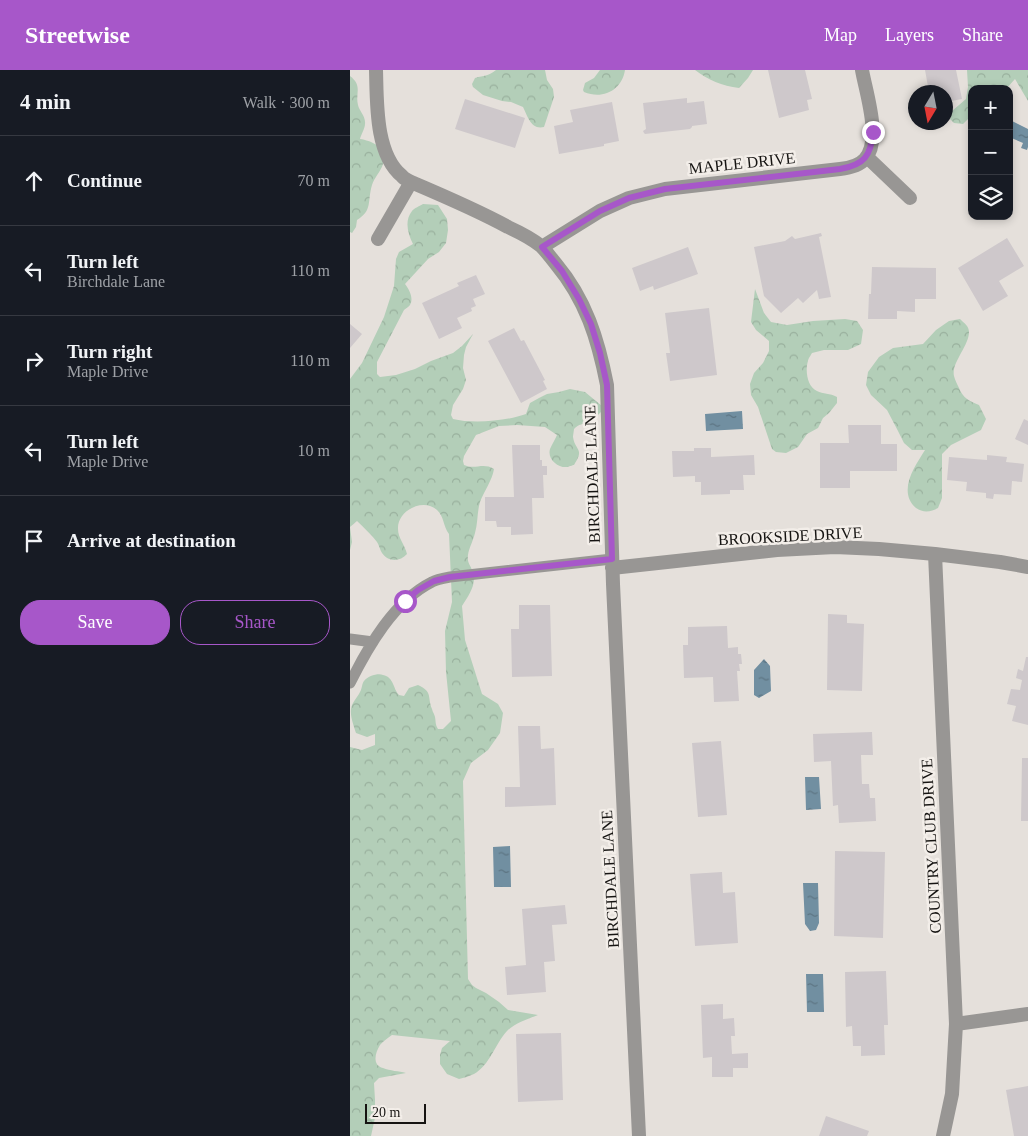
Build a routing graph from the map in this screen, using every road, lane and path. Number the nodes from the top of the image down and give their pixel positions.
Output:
1 (376, 70) edge
2 (862, 70) edge
3 (867, 157) junction
4 (411, 182) junction
5 (910, 198) dead end
6 (378, 239) dead end
7 (542, 247) junction
8 (935, 554) junction
9 (612, 564) junction
10 (1028, 568) edge
11 (350, 639) edge
12 (373, 642) junction
13 (350, 683) edge
14 (1028, 1014) edge
15 (956, 1024) junction
16 (639, 1136) edge
17 (944, 1136) edge

1 - 4 street, BIRCHDALE LANE
2 - 3 street
3 - 5 street
3 - 7 street, MAPLE DRIVE
4 - 6 street
4 - 7 street, BIRCHDALE LANE
7 - 9 street, BIRCHDALE LANE
8 - 9 street, BROOKSIDE DRIVE
8 - 10 street, BROOKSIDE DRIVE
8 - 15 street, COUNTRY CLUB DRIVE
9 - 12 lane
9 - 16 street, BIRCHDALE LANE
11 - 12 lane
12 - 13 lane
14 - 15 street
15 - 17 street, COUNTRY CLUB DRIVE

